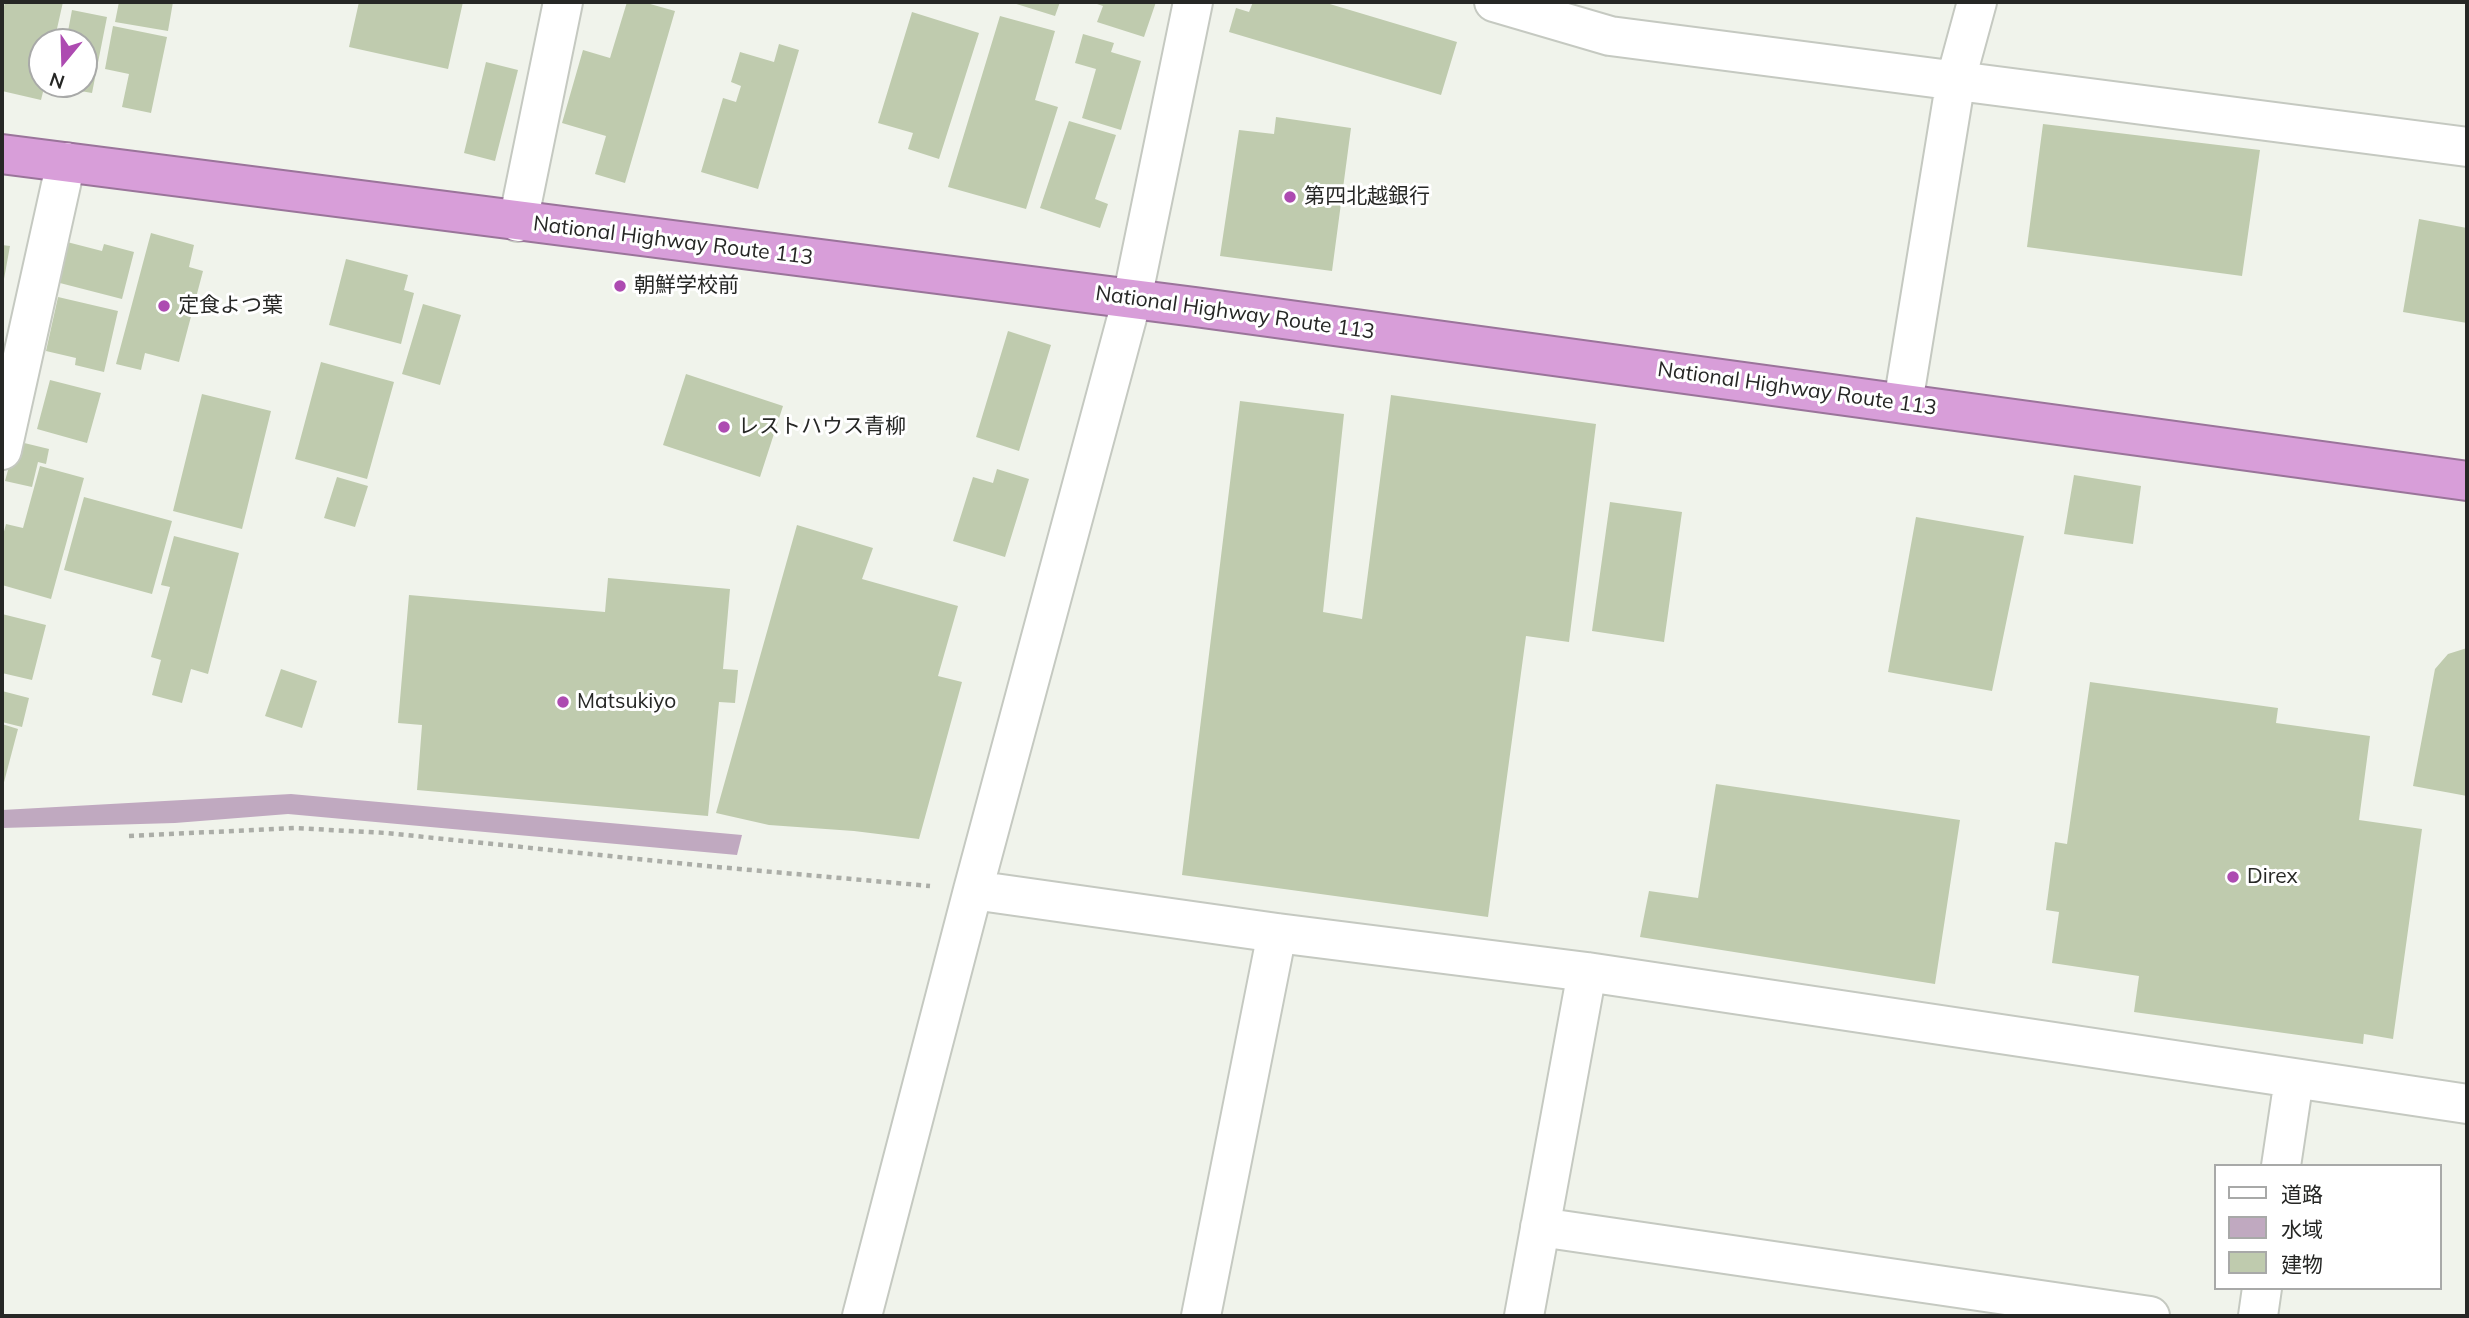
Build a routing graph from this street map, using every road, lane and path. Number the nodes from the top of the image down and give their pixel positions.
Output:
1 (563, 2) edge
2 (1192, 2) edge
3 (1494, 2) edge
4 (1977, 2) edge
5 (1548, 9) edge
6 (1956, 79) junction
7 (2467, 147) edge
8 (2, 154) edge
9 (66, 162) junction
10 (518, 222) junction
11 (1132, 299) junction
12 (1903, 404) junction
13 (2, 450) edge
14 (2467, 481) edge
15 (129, 836) dead end
16 (973, 890) junction
17 (1277, 933) junction
18 (1587, 972) junction
19 (2294, 1079) junction
20 (2467, 1104) edge
21 (2281, 1164) edge
22 (1541, 1227) junction
23 (2262, 1290) edge
24 (862, 1316) edge
25 (1201, 1316) edge
26 (1524, 1316) edge
27 (2150, 1316) edge
28 (2258, 1316) edge

1 - 10 street
2 - 11 street
3 - 5 street
4 - 6 street
5 - 6 street
6 - 7 street
6 - 12 street
8 - 9 highway, National Highway Route 113
9 - 10 highway, National Highway Route 113
9 - 13 street
10 - 11 highway, National Highway Route 113
11 - 12 highway, National Highway Route 113
11 - 16 street
12 - 14 highway, National Highway Route 113
15 - 16 path
16 - 17 street
16 - 24 street
17 - 18 street
17 - 25 street
18 - 19 street
18 - 22 street
19 - 20 street
19 - 21 street
22 - 26 street
22 - 27 street
23 - 28 street

